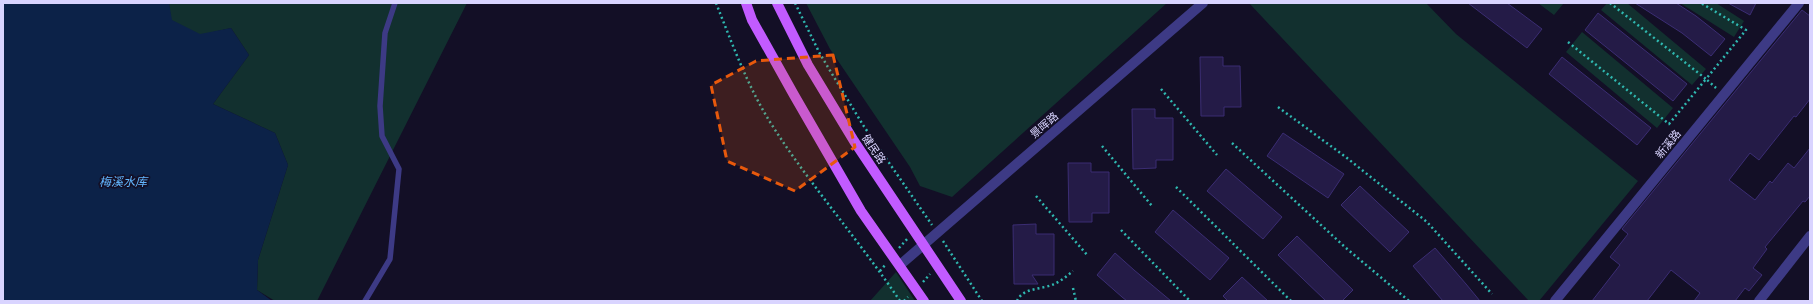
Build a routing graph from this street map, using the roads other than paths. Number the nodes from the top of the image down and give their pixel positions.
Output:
1 (395, 3) edge
2 (746, 3) edge
3 (777, 3) edge
4 (1203, 3) edge
5 (1799, 3) edge
6 (1810, 236) edge
7 (924, 244) junction
8 (900, 265) junction
9 (365, 301) edge
10 (924, 301) edge
11 (961, 301) edge
12 (1555, 301) edge
13 (1759, 301) edge

1 - 9 lane
2 - 8 main road
3 - 7 main road, 健民路
4 - 7 street, 景晖路
5 - 12 street, 新溪路
6 - 13 street
7 - 8 street, 景晖路
7 - 11 main road, 健民路
8 - 10 main road

